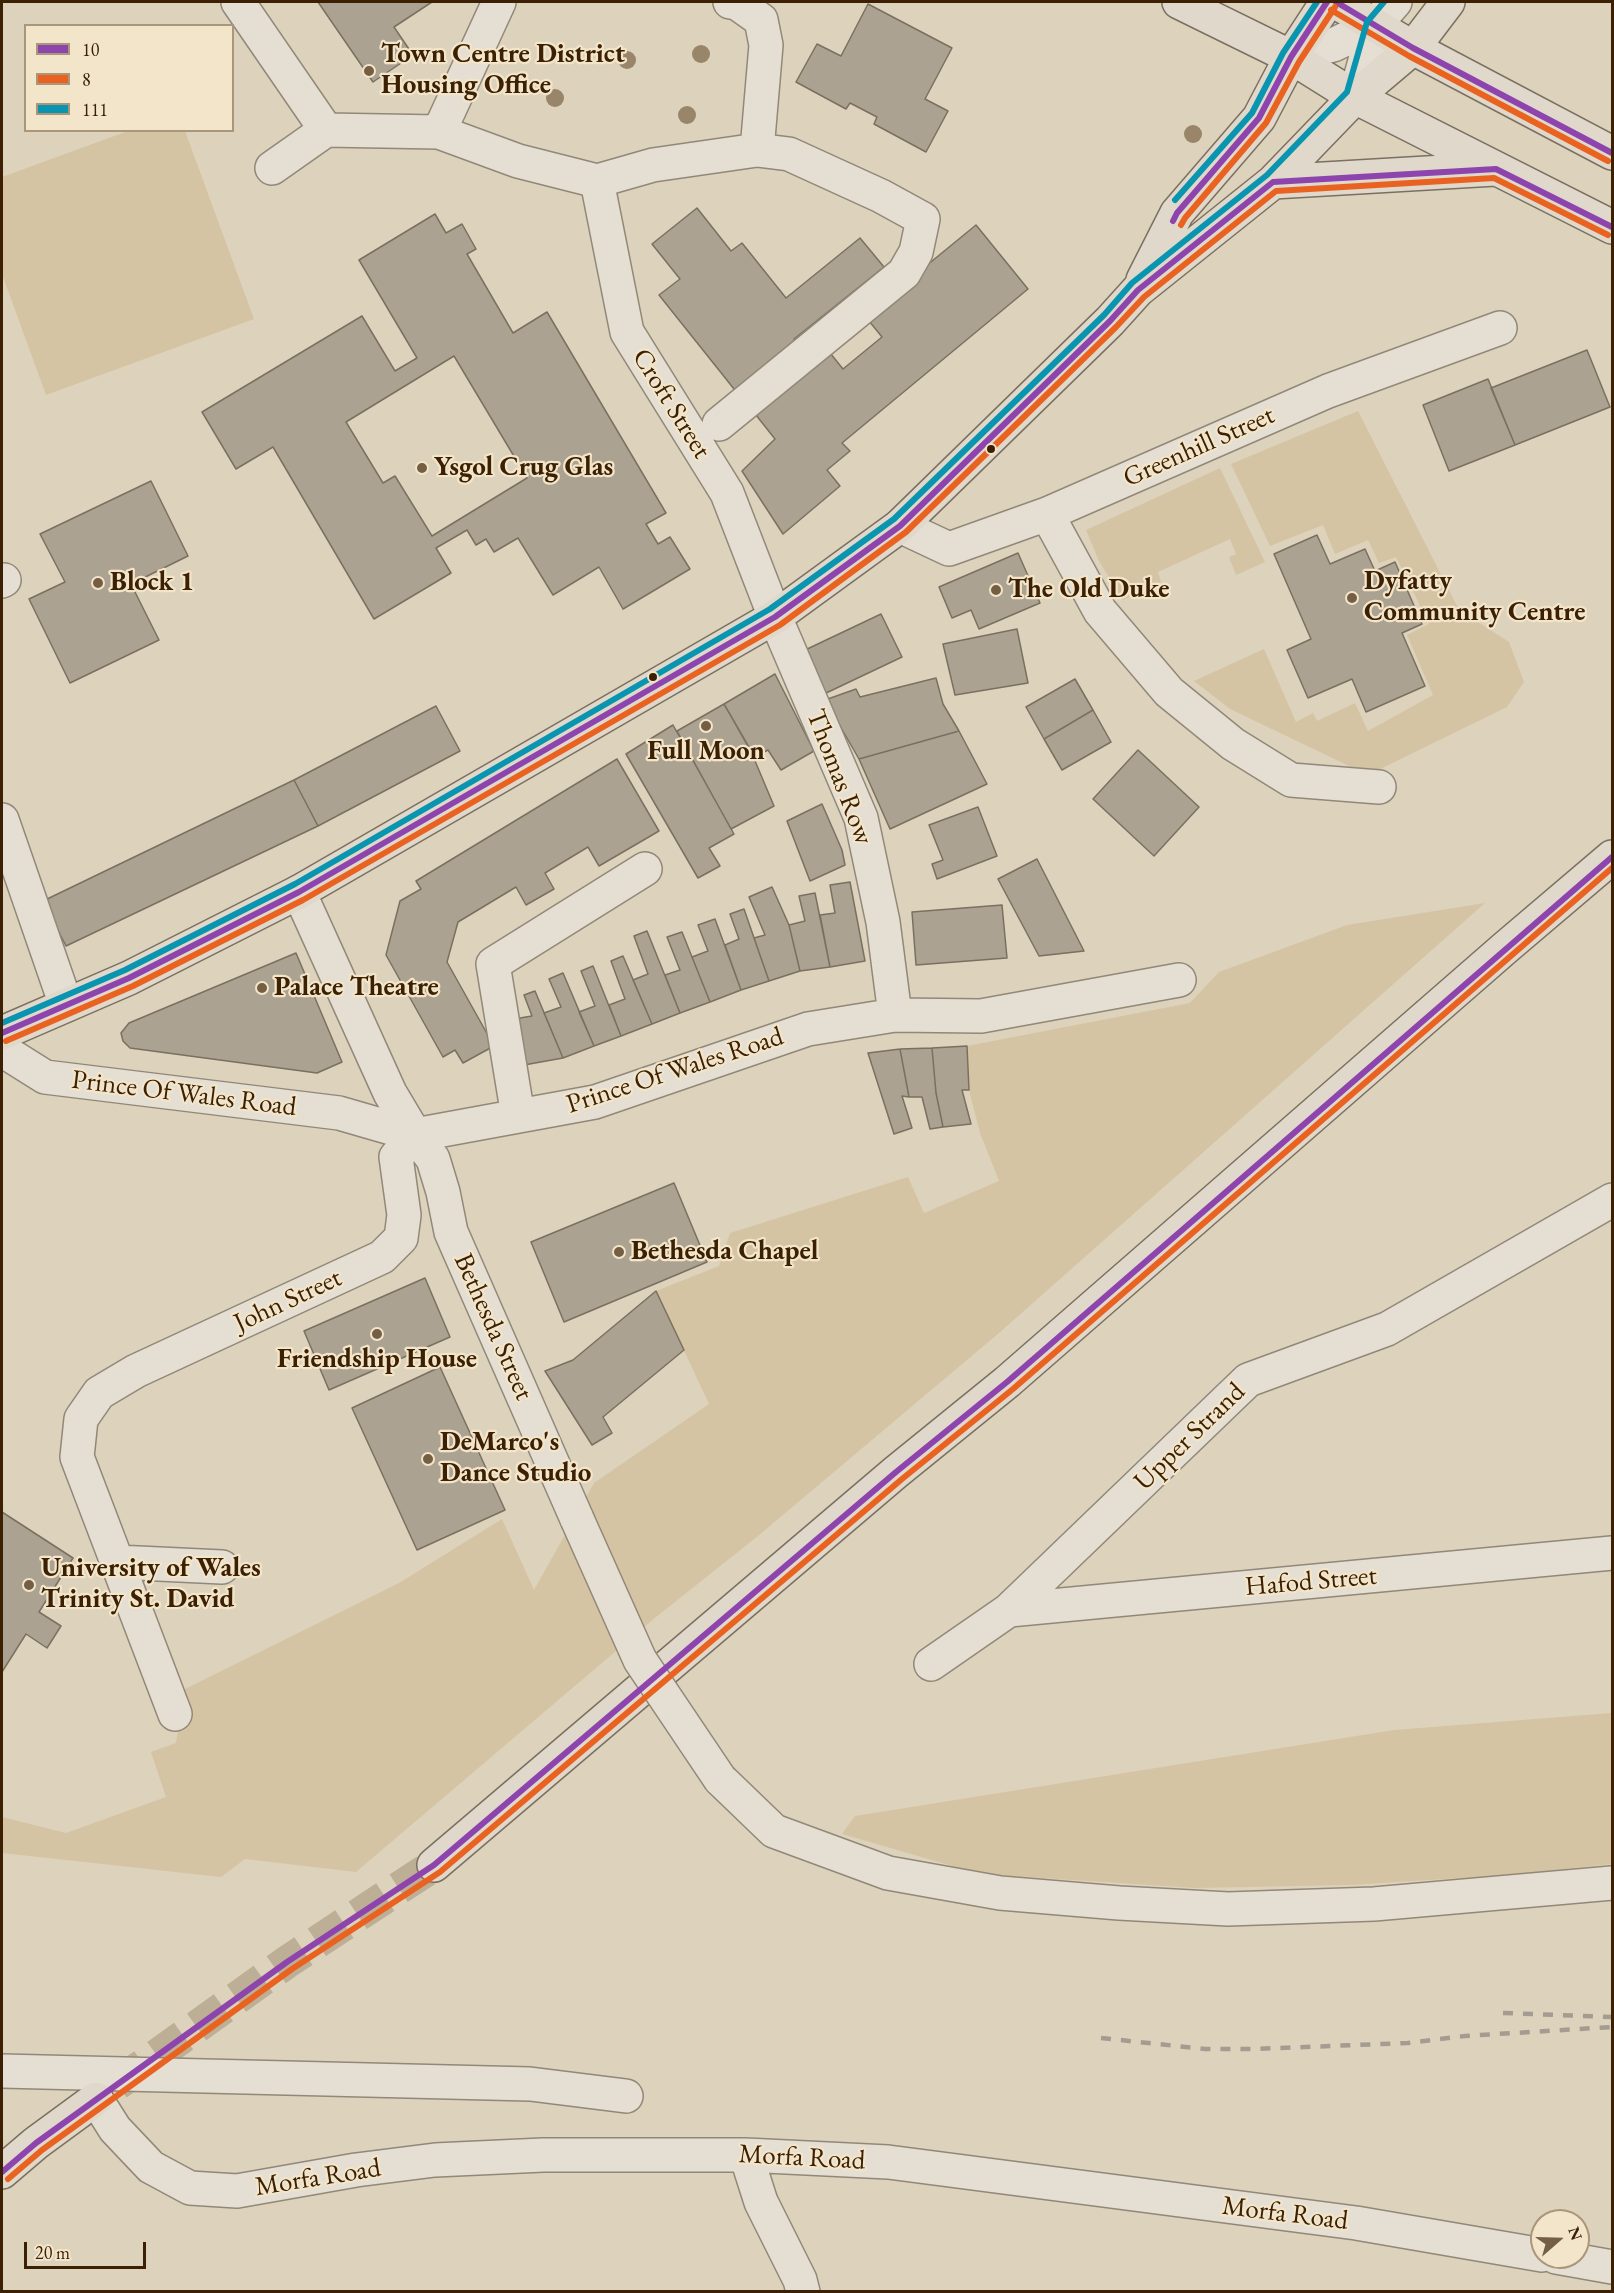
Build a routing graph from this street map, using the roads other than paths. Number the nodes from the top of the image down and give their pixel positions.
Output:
1 (238, 2) edge
2 (499, 2) edge
3 (730, 2) edge
4 (1179, 2) edge
5 (1448, 2) edge
6 (1359, 7) edge
7 (1413, 48) junction
8 (1291, 57) junction
9 (1355, 97) junction
10 (326, 130) junction
11 (439, 132) junction
12 (1598, 141) edge
13 (757, 150) junction
14 (1612, 153) edge
15 (272, 168) dead end
16 (1496, 169) junction
17 (597, 181) junction
18 (1273, 182) junction
19 (1612, 226) edge
20 (1138, 290) junction
21 (1500, 328) dead end
22 (719, 424) dead end
23 (1047, 514) junction
24 (900, 526) junction
25 (775, 617) junction
26 (1379, 787) dead end
27 (2, 820) edge
28 (1612, 857) edge
29 (645, 869) dead end
30 (299, 892) junction
31 (1179, 980) dead end
32 (66, 1005) junction
33 (895, 1014) junction
34 (2, 1033) edge
35 (2, 1050) edge
36 (518, 1116) junction
37 (415, 1135) junction
38 (1612, 1200) edge
39 (1612, 1553) edge
40 (117, 1562) junction
41 (222, 1567) dead end
42 (1009, 1610) junction
43 (931, 1664) dead end
44 (175, 1714) dead end
45 (434, 1865) tunnel mouth
46 (1612, 1883) edge
47 (2, 2071) edge
48 (626, 2096) dead end
49 (96, 2100) joint
50 (747, 2155) junction
51 (2, 2172) edge
52 (1530, 2252) edge
53 (1590, 2262) edge
54 (1612, 2266) edge
55 (803, 2292) edge

1 - 10 street
2 - 11 street
3 - 13 street
4 - 8 main road
5 - 7 main road
6 - 7 main road
6 - 8 main road
6 - 9 street
7 - 9 main road
7 - 12 main road
8 - 9 main road
8 - 20 main road
9 - 16 main road
9 - 18 main road
10 - 11 street
10 - 15 street
11 - 17 street
12 - 14 main road
13 - 17 street
13 - 22 street
16 - 18 main road
16 - 19 main road
17 - 25 street, Croft Street
18 - 20 main road
20 - 24 main road
21 - 23 street, Greenhill Street
23 - 24 street, Greenhill Street
23 - 26 street
24 - 25 main road
25 - 30 main road
25 - 33 street, Thomas Row
27 - 32 street
28 - 45 main road
29 - 36 street
30 - 32 main road
30 - 37 street, Bethesda Street
31 - 33 street, Prince Of Wales Road
32 - 34 main road
33 - 36 street, Prince Of Wales Road
35 - 37 street, Prince Of Wales Road
36 - 37 street, Prince Of Wales Road
37 - 40 street, John Street
37 - 46 street, Bethesda Street, bridge
38 - 42 street, Upper Strand
39 - 42 street, Hafod Street
40 - 41 street
40 - 44 street
42 - 43 street, Upper Strand
47 - 48 street
49 - 50 street, Morfa Road
49 - 51 main road
50 - 52 street, Morfa Road
50 - 55 street
53 - 54 street

